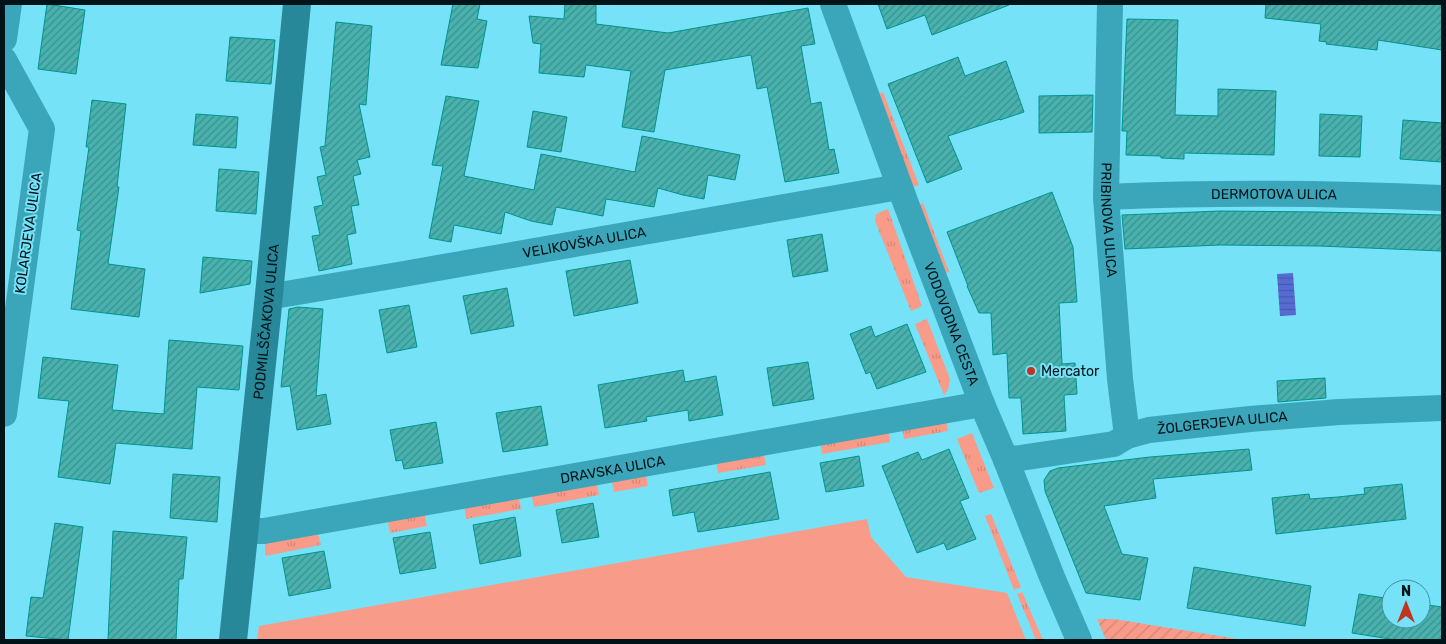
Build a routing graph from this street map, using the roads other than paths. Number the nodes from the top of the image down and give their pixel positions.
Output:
1 (9, 4) edge
2 (296, 4) edge
3 (833, 4) edge
4 (1110, 4) edge
5 (4, 39) edge
6 (4, 60) edge
7 (899, 187) junction
8 (1106, 197) junction
9 (1442, 198) edge
10 (268, 296) junction
11 (982, 404) junction
12 (1442, 408) edge
13 (4, 414) edge
14 (1127, 436) junction
15 (1006, 460) junction
16 (244, 531) junction
17 (233, 640) edge
18 (1079, 640) edge

1 - 5 street
2 - 10 street, PODMILŠČAKOVA ULICA
3 - 7 street, VODOVODNA CESTA
4 - 8 street, PRIBINOVA ULICA
6 - 13 street, KOLARJEVA ULICA
7 - 10 street, VELIKOVŠKA ULICA
7 - 11 street, VODOVODNA CESTA
8 - 9 street, DERMOTOVA ULICA
8 - 14 street, PRIBINOVA ULICA
10 - 16 street, PODMILŠČAKOVA ULICA
11 - 15 street, VODOVODNA CESTA
11 - 16 street, DRAVSKA ULICA
12 - 14 street, ŽOLGERJEVA ULICA
14 - 15 street, ŽOLGERJEVA ULICA
15 - 18 street, VODOVODNA CESTA
16 - 17 street, PODMILŠČAKOVA ULICA

